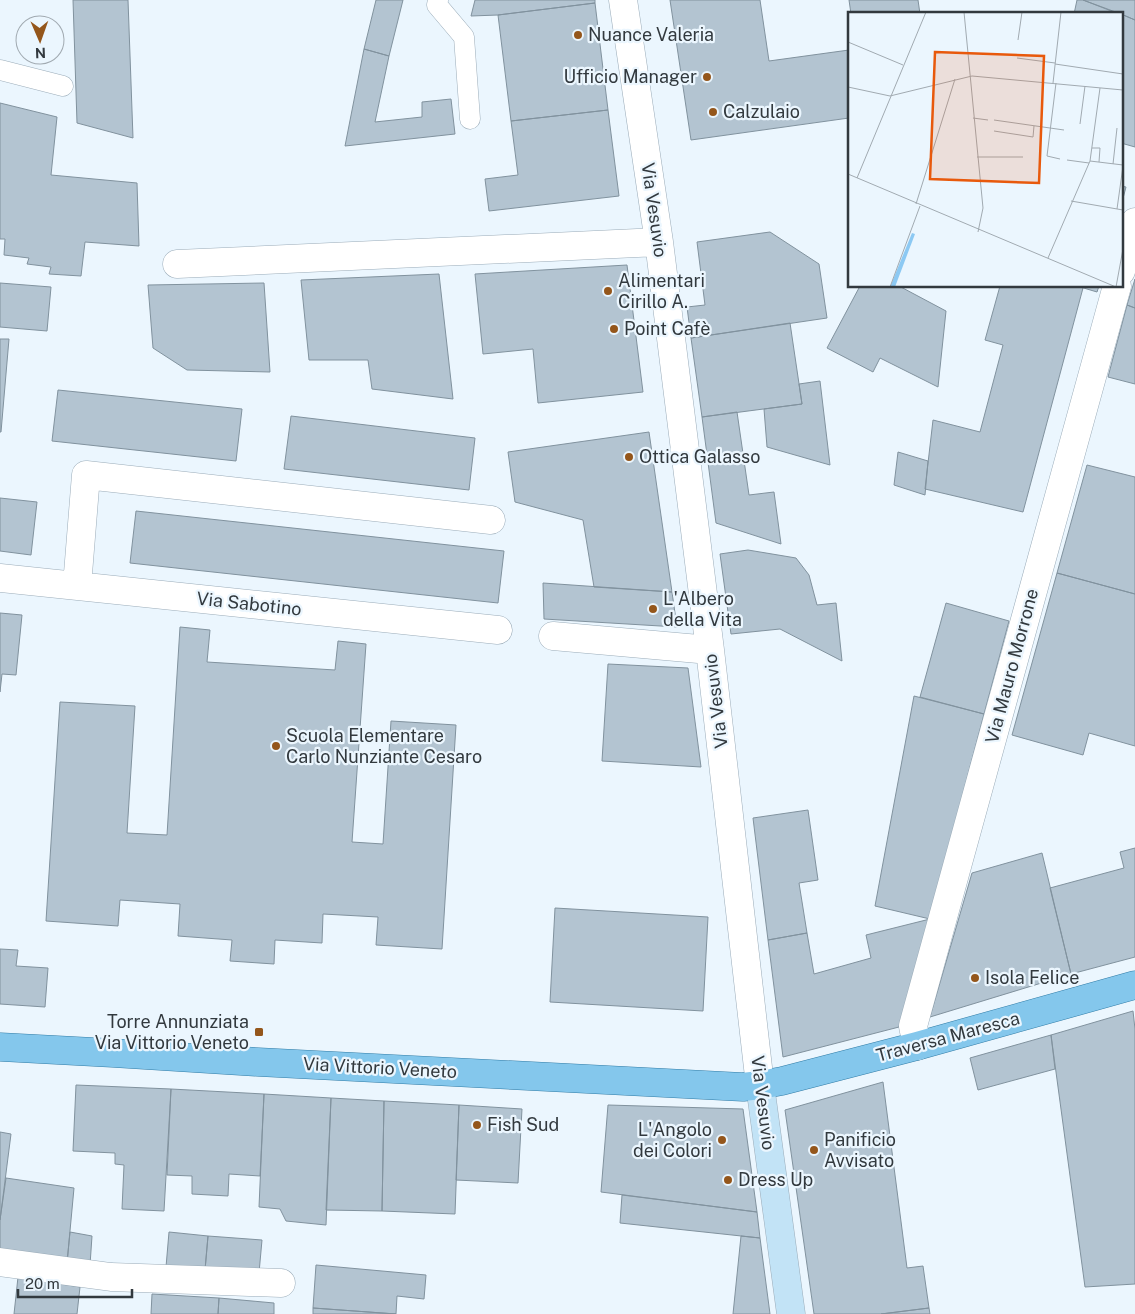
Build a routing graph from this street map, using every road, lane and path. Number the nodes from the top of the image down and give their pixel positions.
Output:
1 (438, 0) edge
2 (623, 0) edge
3 (0, 70) edge
4 (63, 86) dead end
5 (470, 119) dead end
6 (1135, 222) edge
7 (659, 242) junction
8 (177, 264) dead end
9 (1122, 268) edge
10 (1116, 288) edge
11 (491, 520) dead end
12 (0, 578) edge
13 (77, 586) junction
14 (498, 630) dead end
15 (553, 636) dead end
16 (710, 650) junction
17 (1135, 985) edge
18 (917, 1046) junction
19 (0, 1047) edge
20 (760, 1085) junction
21 (0, 1262) edge
22 (281, 1283) dead end
23 (791, 1314) edge

1 - 5 lane
2 - 7 street, Via Vesuvio
3 - 4 lane
6 - 9 street
7 - 8 street
7 - 16 street, Via Vesuvio
10 - 18 street, Via Mauro Morrone
11 - 13 street
12 - 13 street, Via Sabotino
13 - 14 street, Via Sabotino
15 - 16 street
16 - 20 street, Via Vesuvio
17 - 18 main road, Traversa Maresca
18 - 20 main road, Traversa Maresca
19 - 20 main road, Via Vittorio Veneto
20 - 23 street, Via Vesuvio
21 - 22 street

